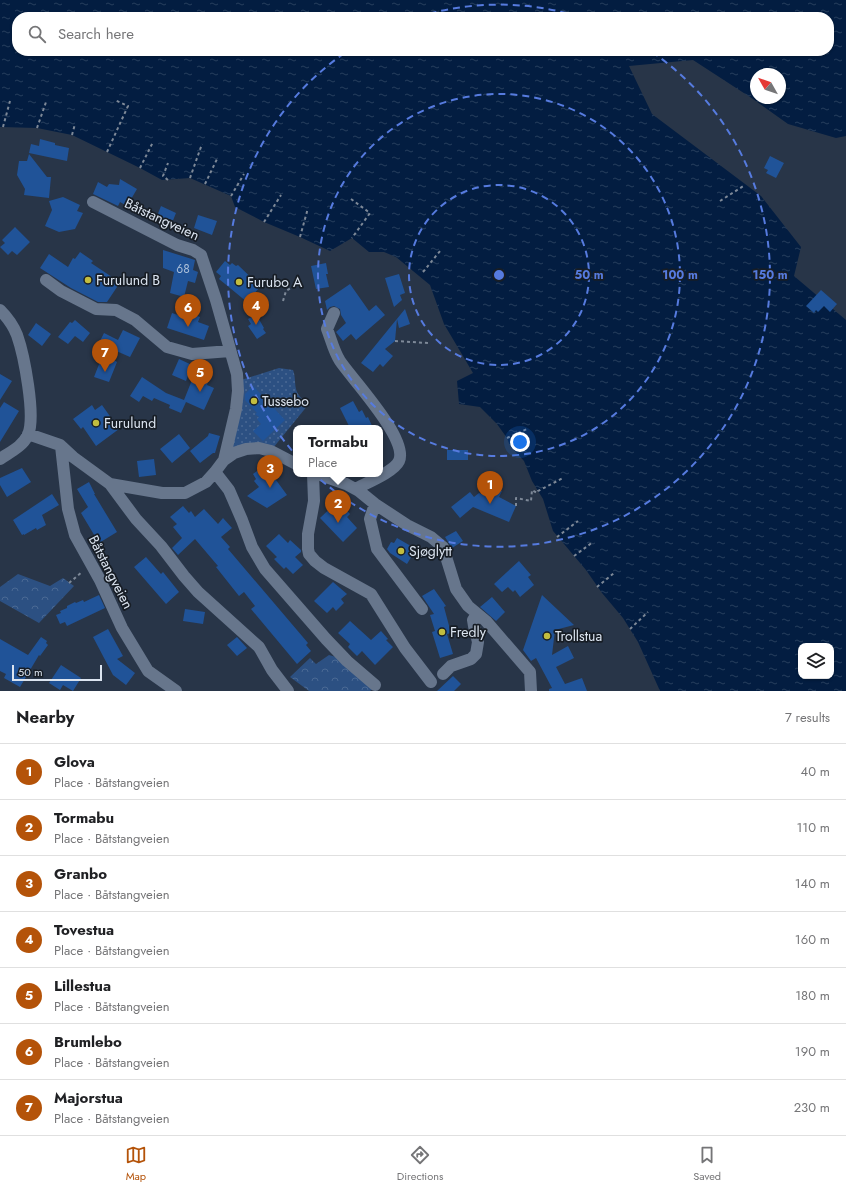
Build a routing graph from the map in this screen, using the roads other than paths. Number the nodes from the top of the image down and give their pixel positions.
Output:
1 (93, 202) dead end
2 (46, 280) dead end
3 (0, 310) edge
4 (334, 313) dead end
5 (230, 351) junction
6 (28, 434) junction
7 (61, 446) junction
8 (0, 459) edge
9 (224, 460) junction
10 (293, 462) edge
11 (216, 472) junction
12 (383, 474) edge
13 (313, 477) edge
14 (326, 477) edge
15 (377, 477) edge
16 (110, 484) junction
17 (355, 489) junction
18 (375, 504) junction
19 (422, 609) dead end
20 (477, 614) junction
21 (443, 674) dead end
22 (431, 682) dead end
23 (375, 685) dead end
24 (176, 691) edge
25 (288, 691) edge
26 (531, 691) edge

1 - 5 street, Båtstangveien
2 - 5 street
3 - 6 street
4 - 12 street
5 - 9 street, Båtstangveien
6 - 7 street, Båtstangveien
6 - 8 street
7 - 16 street, Båtstangveien
7 - 24 street, Båtstangveien
9 - 10 street, Båtstangveien
9 - 11 street, Båtstangveien
11 - 16 street, Båtstangveien
11 - 23 street
13 - 22 street
14 - 17 street
15 - 17 street
16 - 25 street
17 - 18 street
18 - 19 street
18 - 20 street
20 - 21 street
20 - 26 street

